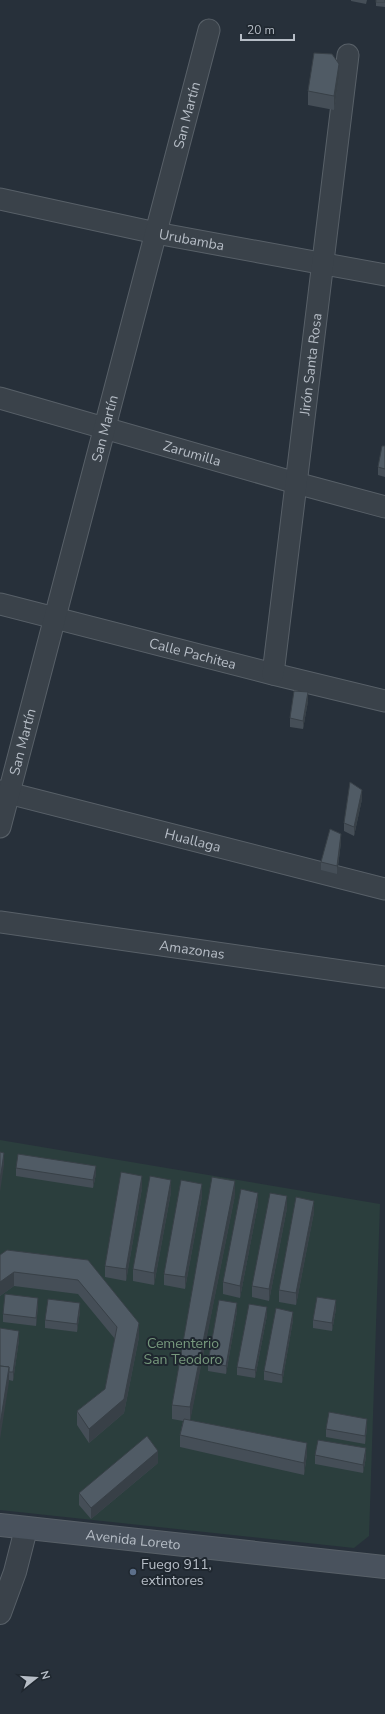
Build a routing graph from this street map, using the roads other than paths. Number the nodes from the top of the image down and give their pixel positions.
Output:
1 (210, 30) dead end
2 (348, 55) dead end
3 (0, 199) edge
4 (156, 233) junction
5 (323, 264) junction
6 (385, 275) edge
7 (0, 398) edge
8 (105, 428) junction
9 (296, 483) junction
10 (385, 507) edge
11 (0, 604) edge
12 (55, 618) junction
13 (273, 674) junction
14 (385, 701) edge
15 (4, 792) edge
16 (0, 828) edge
17 (385, 889) edge
18 (0, 922) edge
19 (385, 977) edge
20 (0, 1525) edge
21 (26, 1529) junction
22 (385, 1567) edge
23 (0, 1614) edge

1 - 4 street, San Martín
2 - 5 street, Jirón Santa Rosa
3 - 4 street, Urubamba
4 - 5 street, Urubamba
4 - 8 street, San Martín
5 - 6 street, Urubamba
5 - 9 street, Jirón Santa Rosa
7 - 8 street, Zarumilla
8 - 9 street, Zarumilla
8 - 12 street, San Martín
9 - 10 street, Zarumilla
9 - 13 street, Jirón Santa Rosa
11 - 12 street, Calle Pachitea
12 - 13 street, Calle Pachitea
12 - 15 street, San Martín
13 - 14 street, Calle Pachitea
15 - 16 street, San Martín
15 - 17 street, Huallaga
18 - 19 street, Amazonas
20 - 21 main road, Avenida Loreto
21 - 22 main road, Avenida Loreto
21 - 23 street

